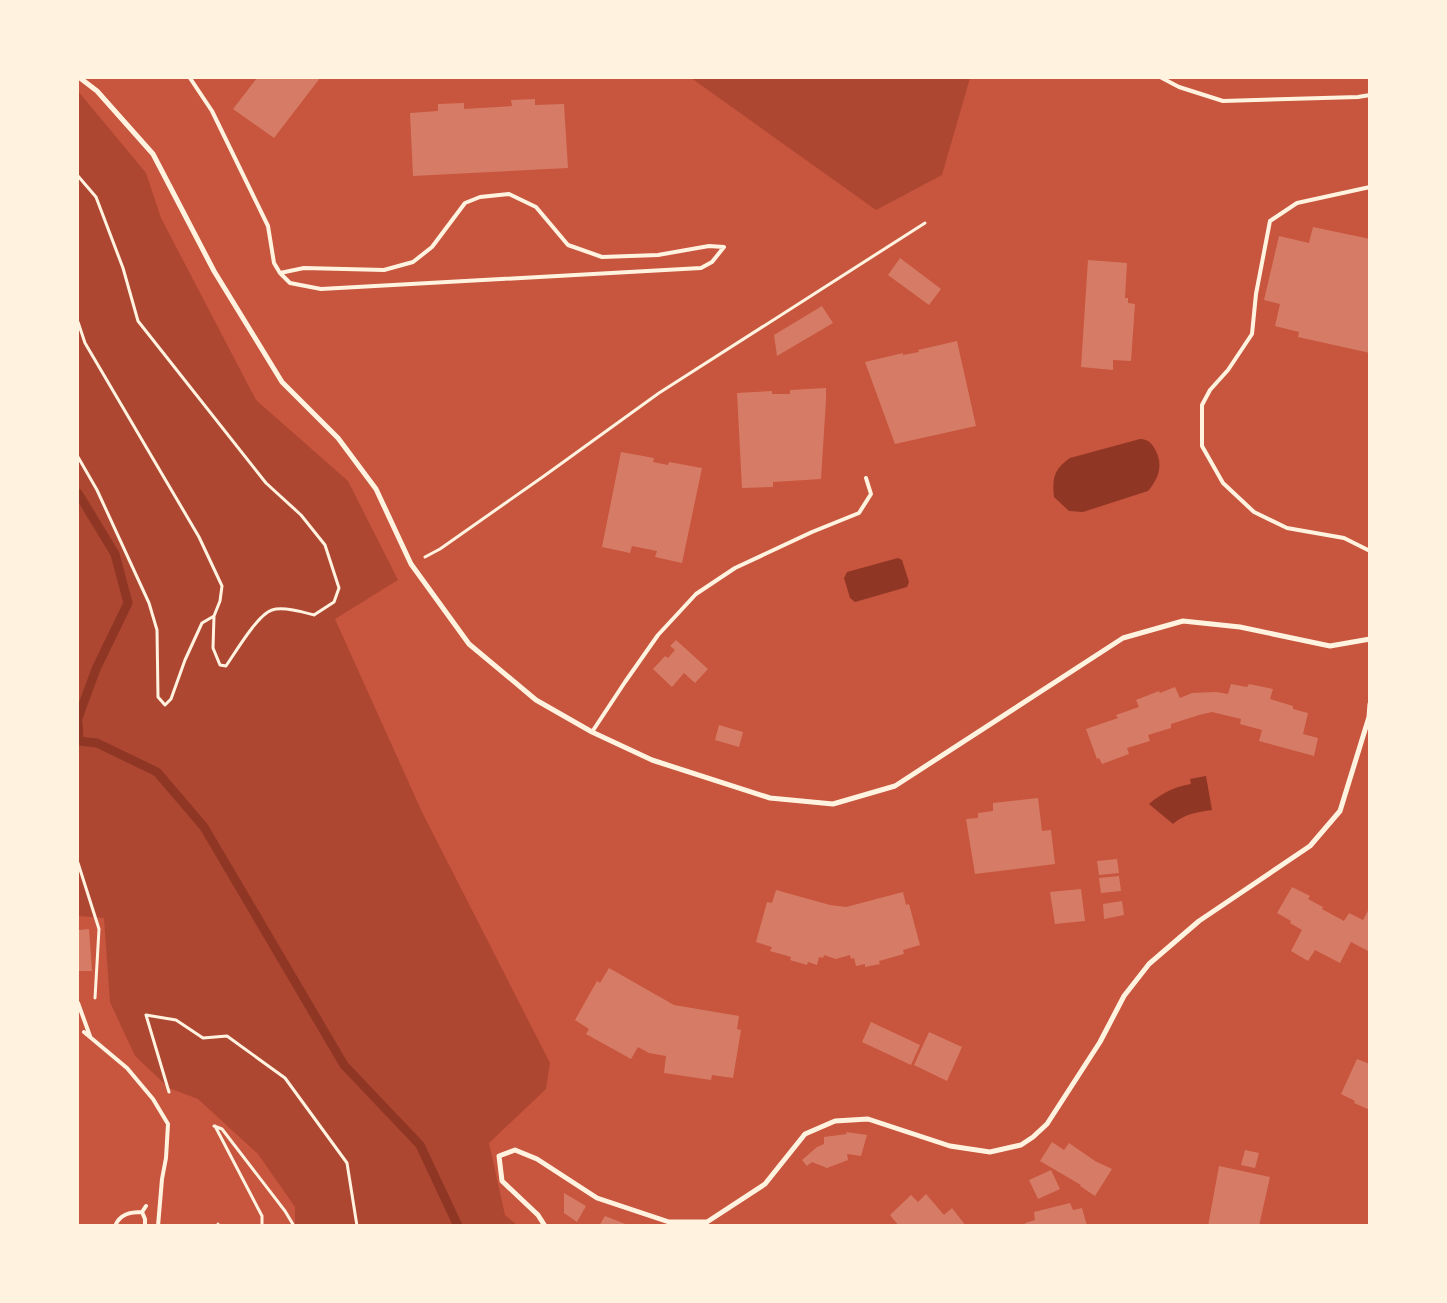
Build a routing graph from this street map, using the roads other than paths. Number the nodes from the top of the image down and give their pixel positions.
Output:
1 (80, 78) edge
2 (190, 78) edge
3 (1162, 78) edge
4 (1370, 95) edge
5 (1370, 187) edge
6 (280, 273) junction
7 (866, 478) dead end
8 (1370, 551) edge
9 (1370, 639) edge
10 (1370, 704) edge
11 (592, 732) junction
12 (78, 1004) edge
13 (84, 1032) dead end
14 (90, 1037) junction
15 (146, 1206) dead end
16 (142, 1212) junction
17 (114, 1226) edge
18 (145, 1226) edge
19 (158, 1226) edge
20 (545, 1226) edge

1 - 11 street
2 - 6 lane
3 - 4 lane
5 - 8 lane
6 - 6 lane
7 - 11 lane
9 - 11 street
10 - 20 street
12 - 14 lane
13 - 14 lane
14 - 19 lane
15 - 16 lane
16 - 17 lane
16 - 18 lane

